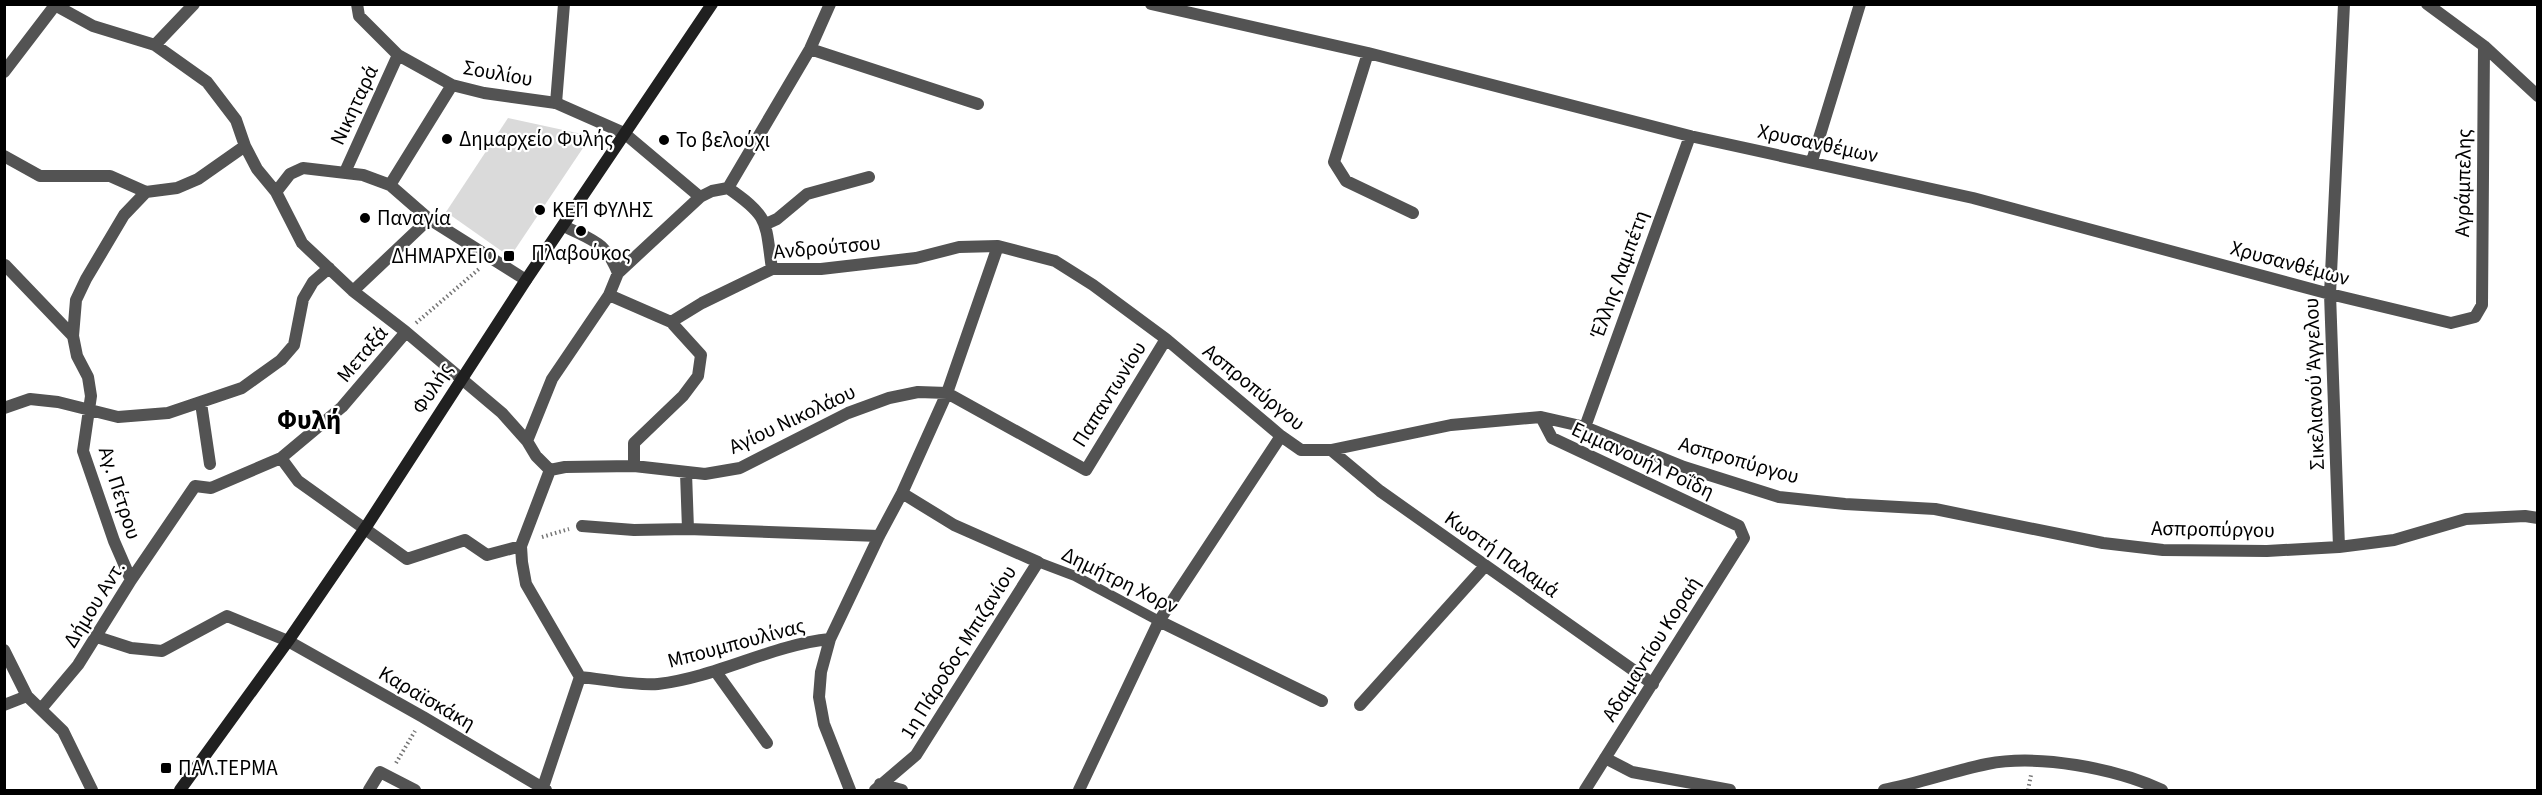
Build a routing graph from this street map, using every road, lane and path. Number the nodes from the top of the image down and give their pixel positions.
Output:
1 (194, 4) edge
2 (357, 4) edge
3 (564, 4) edge
4 (712, 4) edge
5 (830, 4) edge
6 (1151, 4) edge
7 (1860, 4) edge
8 (2344, 4) edge
9 (2427, 4) edge
10 (55, 5) edge
11 (156, 45) junction
12 (2484, 46) junction
13 (810, 49) junction
14 (1368, 53) junction
15 (398, 55) junction
16 (4, 72) edge
17 (452, 85) junction
18 (2538, 96) edge
19 (556, 103) junction
20 (978, 104) dead end
21 (624, 134) junction
22 (1690, 136) junction
23 (244, 146) junction
24 (4, 156) edge
25 (1812, 161) junction
26 (345, 172) junction
27 (869, 177) dead end
28 (390, 185) junction
29 (728, 188) junction
30 (146, 192) junction
31 (276, 192) junction
32 (700, 197) junction
33 (1413, 213) dead end
34 (429, 219) junction
35 (766, 224) junction
36 (564, 226) junction
37 (999, 246) junction
38 (491, 259) junction
39 (5, 265) edge
40 (329, 268) junction
41 (772, 269) junction
42 (618, 273) junction
43 (526, 280) junction
44 (353, 291) junction
45 (2330, 294) junction
46 (609, 295) junction
47 (2475, 317) joint
48 (671, 322) junction
49 (406, 332) junction
50 (73, 336) junction
51 (1166, 339) junction
52 (461, 380) junction
53 (947, 393) junction
54 (201, 403) junction
55 (4, 408) edge
56 (88, 409) junction
57 (1541, 417) junction
58 (1585, 427) junction
59 (1281, 436) junction
60 (527, 441) junction
61 (1331, 450) junction
62 (281, 458) junction
63 (210, 464) dead end
64 (634, 466) junction
65 (550, 470) junction
66 (1086, 470) joint
67 (686, 472) junction
68 (195, 486) joint
69 (902, 493) junction
70 (2538, 518) edge
71 (582, 526) joint
72 (1739, 526) joint
73 (366, 527) junction
74 (688, 529) junction
75 (879, 536) junction
76 (2339, 547) junction
77 (521, 549) junction
78 (1038, 562) junction
79 (1485, 566) junction
80 (131, 580) junction
81 (1159, 621) junction
82 (97, 637) junction
83 (830, 639) junction
84 (288, 641) junction
85 (4, 650) edge
86 (716, 672) junction
87 (580, 677) junction
88 (1653, 684) junction
89 (27, 696) junction
90 (1322, 701) dead end
91 (4, 705) edge
92 (1360, 705) dead end
93 (41, 709) junction
94 (423, 717) junction
95 (767, 743) dead end
96 (1605, 758) junction
97 (389, 777) junction
98 (878, 787) edge
99 (92, 790) edge
100 (180, 790) edge
101 (369, 790) edge
102 (415, 790) edge
103 (543, 790) edge
104 (850, 790) edge
105 (902, 790) edge
106 (1079, 790) edge
107 (1585, 790) edge
108 (1730, 790) edge
109 (1884, 790) edge
110 (2162, 790) edge

1 - 11 street
2 - 15 street, Σουλίου
3 - 19 street
4 - 21 main road, Φυλής
5 - 13 street
6 - 14 street, Χρυσανθέμων
7 - 25 street
8 - 45 street, Σικελιανού Άγγελου
9 - 12 street
10 - 11 street
10 - 16 street
11 - 23 street
12 - 18 street
12 - 47 street, Αγράμπελης
13 - 20 street
13 - 29 street
14 - 22 street, Χρυσανθέμων
14 - 33 street
15 - 17 street, Σουλίου
15 - 26 street, Νικηταρά
17 - 19 street, Σουλίου
17 - 28 street
19 - 21 street, Σουλίου
21 - 32 street, Σουλίου
21 - 36 main road, Φυλής
22 - 25 street, Χρυσανθέμων
22 - 58 street, Έλλης Λαμπέτη
23 - 30 street
23 - 31 street
24 - 30 street
25 - 45 street, Χρυσανθέμων
26 - 28 street
26 - 31 street
27 - 35 street
28 - 34 street
29 - 32 street
29 - 35 street
30 - 50 street, Αγ. Πέτρου
31 - 40 street
32 - 42 street
34 - 38 street
34 - 44 street
35 - 41 street
36 - 42 street
36 - 43 main road, Φυλής
37 - 41 street, Ανδρούτσου
37 - 51 street, Ασπροπύργου
37 - 53 street
38 - 43 street
38 - 49 path
39 - 50 street
40 - 44 street
40 - 54 street
41 - 48 street, Ανδρούτσου
42 - 46 street
43 - 52 main road, Φυλής
44 - 49 street
45 - 47 street, Χρυσανθέμων
45 - 76 street, Σικελιανού Άγγελου
46 - 48 street
46 - 60 street
48 - 64 street
49 - 52 street
49 - 62 street, Μεταξά
50 - 56 street, Αγ. Πέτρου
51 - 59 street, Ασπροπύργου
51 - 66 street, Παπαντωνίου
52 - 60 street
52 - 73 main road, Φυλής
53 - 66 street, Αγίου Νικολάου
53 - 67 street, Αγίου Νικολάου
53 - 69 street
54 - 56 street
54 - 63 street
55 - 56 street
56 - 80 street, Αγ. Πέτρου
57 - 58 street, Ασπροπύργου
57 - 61 street, Ασπροπύργου
57 - 72 street, Εμμανουήλ Ροΐδη
58 - 76 street, Ασπροπύργου
59 - 61 street, Ασπροπύργου
59 - 81 street
60 - 65 street
61 - 79 street, Κωστή Παλαμά
62 - 68 street, Μεταξά
62 - 73 street
64 - 65 street, Αγίου Νικολάου
64 - 67 street, Αγίου Νικολάου
65 - 77 street
67 - 74 street
68 - 80 street, Δήμου Αντ.
69 - 75 street
69 - 78 street, Δημήτρη Χορν
70 - 76 street, Ασπροπύργου
71 - 74 street
71 - 77 path
72 - 88 street, Αδαμαντίου Κοραή
73 - 77 street
73 - 84 main road, Φυλής
74 - 75 street
75 - 83 street
77 - 87 street
78 - 81 lane, Δημήτρη Χορν
78 - 98 street, 1η Πάροδος Μπιζανίου
79 - 88 street, Κωστή Παλαμά
79 - 92 street
80 - 82 street, Δήμου Αντ.
81 - 90 street, Δημήτρη Χορν
81 - 106 street
82 - 84 street, Καραϊσκάκη
82 - 93 street, Δήμου Αντ.
83 - 86 street, Μπουμπουλίνας
83 - 104 street
84 - 94 street, Καραϊσκάκη
84 - 100 main road, Φυλής
85 - 89 street
86 - 87 street, Μπουμπουλίνας
86 - 95 street
87 - 103 street
88 - 96 street, Αδαμαντίου Κοραή
89 - 91 street
89 - 93 street
93 - 99 street
94 - 97 path
94 - 103 street, Καραϊσκάκη
96 - 107 street, Αδαμαντίου Κοραή
96 - 108 street
97 - 101 street
97 - 102 street
98 - 105 street
109 - 110 street

